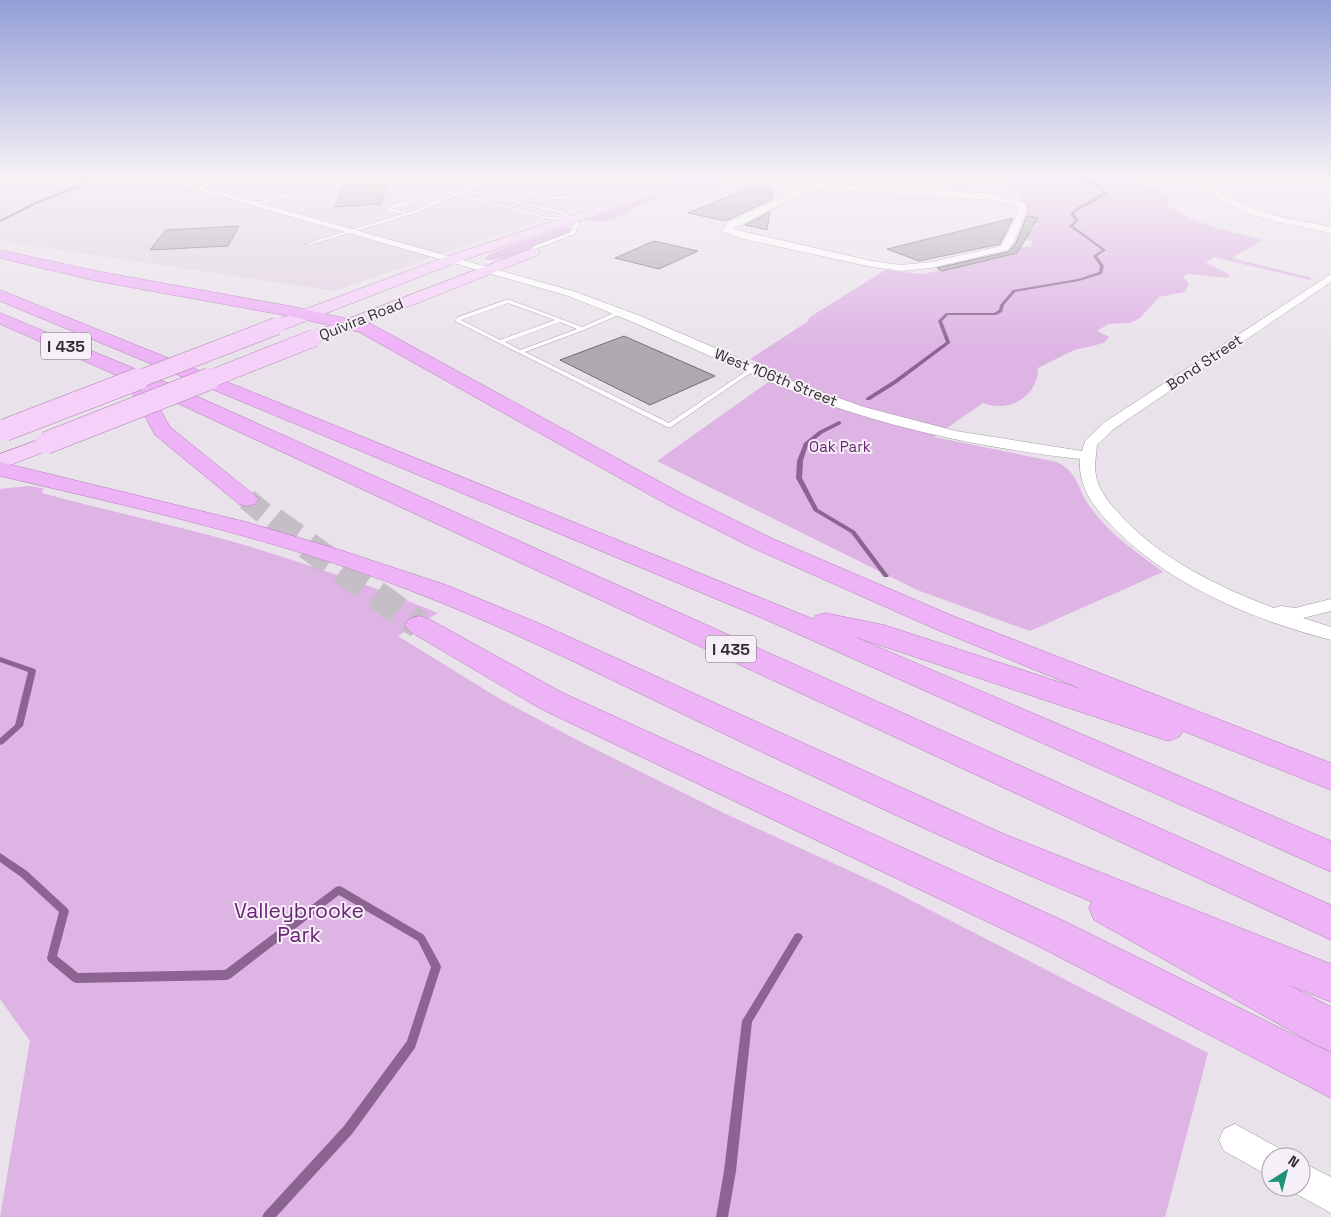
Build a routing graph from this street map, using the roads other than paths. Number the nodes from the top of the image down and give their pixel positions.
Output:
1 (338, 236) edge
2 (367, 236) edge
3 (525, 236) edge
4 (566, 236) edge
5 (577, 236) edge
6 (743, 236) edge
7 (1012, 236) edge
8 (307, 244) dead end
9 (0, 254) edge
10 (527, 254) junction
11 (454, 259) junction
12 (487, 269) junction
13 (1328, 282) edge
14 (0, 295) edge
15 (621, 312) junction
16 (307, 315) junction
17 (0, 318) edge
18 (561, 320) junction
19 (348, 324) junction
20 (582, 329) junction
21 (500, 342) junction
22 (519, 352) junction
23 (753, 369) junction
24 (131, 374) junction
25 (2, 431) edge
26 (1089, 456) junction
27 (0, 462) edge
28 (0, 470) edge
29 (247, 499) tunnel mouth
30 (1331, 605) edge
31 (1256, 608) junction
32 (772, 612) junction
33 (419, 625) tunnel mouth
34 (1331, 634) edge
35 (1331, 778) edge
36 (991, 844) junction
37 (1331, 857) edge
38 (1331, 923) edge
39 (1331, 983) edge
40 (1331, 1030) edge
41 (1331, 1076) edge
42 (1235, 1140) dead end
43 (1261, 1155) edge
44 (1311, 1184) edge
45 (1331, 1196) edge

1 - 8 lane
2 - 11 street, West 106th Street
3 - 11 main road, Quivira Road
4 - 10 lane
5 - 10 main road, Quivira Road
6 - 7 street
9 - 16 highway
10 - 12 main road, Quivira Road
11 - 12 street, West 106th Street
11 - 16 main road, Quivira Road
12 - 15 street, West 106th Street
12 - 19 main road, Quivira Road
13 - 26 street, Bond Street
14 - 32 highway, I 435
15 - 20 lane
15 - 23 street, West 106th Street
16 - 19 highway
16 - 25 main road, Quivira Road, bridge
17 - 24 highway, I 435
18 - 20 lane
18 - 21 lane
18 - 21 lane
19 - 27 main road, Quivira Road, bridge
19 - 35 highway
20 - 22 lane
21 - 22 lane
22 - 23 lane
23 - 26 street, West 106th Street
24 - 29 highway
24 - 38 highway, I 435
26 - 31 street
28 - 36 highway
30 - 31 street
31 - 34 street
32 - 35 highway
32 - 37 highway, I 435
33 - 41 highway
36 - 39 highway
36 - 40 highway
42 - 43 street
44 - 45 street

